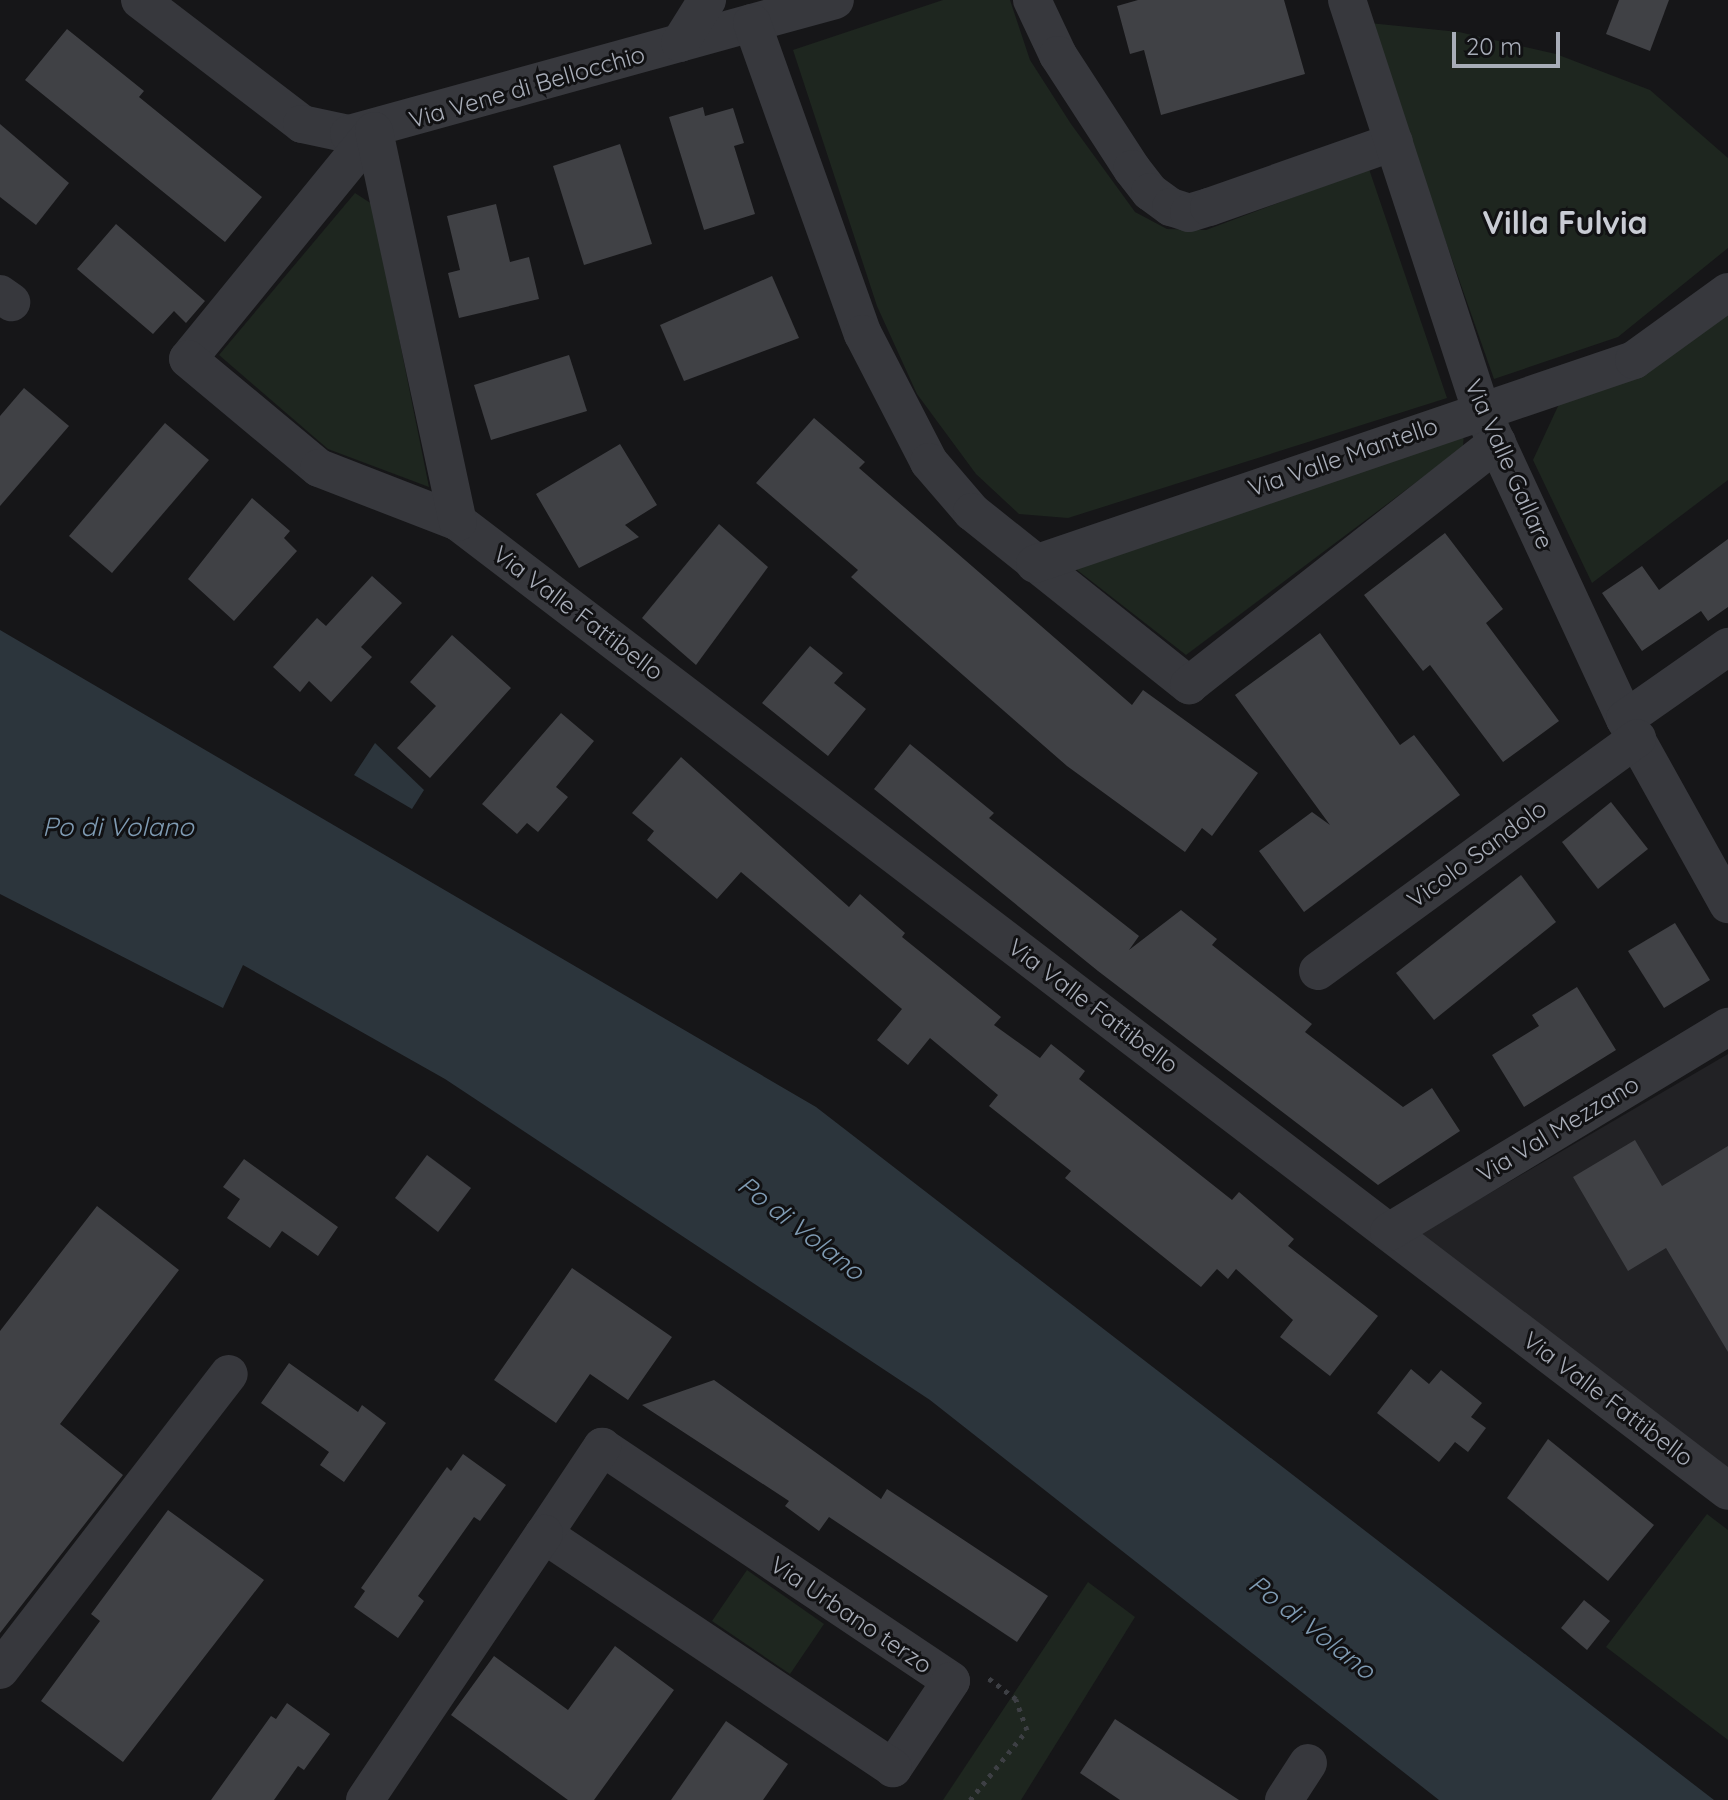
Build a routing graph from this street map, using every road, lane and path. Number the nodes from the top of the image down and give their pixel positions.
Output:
1 (140, 0) edge
2 (707, 0) edge
3 (835, 0) edge
4 (1032, 0) edge
5 (1347, 0) edge
6 (754, 15) edge
7 (680, 43) junction
8 (374, 131) junction
9 (1394, 142) junction
10 (1728, 292) edge
11 (1481, 409) junction
12 (1497, 443) junction
13 (458, 522) junction
14 (1035, 564) junction
15 (1728, 647) edge
16 (1631, 728) junction
17 (1728, 904) edge
18 (1318, 971) dead end
19 (1728, 1027) edge
20 (1389, 1232) junction
21 (229, 1374) dead end
22 (1728, 1491) edge
23 (544, 1534) junction
24 (0, 1670) edge
25 (951, 1681) junction
26 (1308, 1763) dead end
27 (365, 1800) edge
28 (970, 1800) edge
29 (1284, 1800) edge

1 - 8 street, Via Vene di Bellocchio
2 - 7 street
3 - 6 street, Via Vene di Bellocchio
4 - 9 street
5 - 9 street, Via Valle Gallare
6 - 7 street, Via Vene di Bellocchio
6 - 14 street
7 - 8 street, Via Vene di Bellocchio
8 - 13 street
8 - 13 street, Via Valle Fattibello
9 - 11 street, Via Valle Gallare
10 - 11 street, Via Valle Mantello
11 - 12 street, Via Valle Gallare
11 - 14 street, Via Valle Mantello
12 - 14 street
12 - 16 street, Via Valle Gallare
13 - 20 street, Via Valle Fattibello
15 - 16 street, Vicolo Sandolo
16 - 17 street, Via Valle Gallare
16 - 18 street, Vicolo Sandolo
19 - 20 street, Via Val Mezzano
20 - 22 street, Via Valle Fattibello
21 - 24 street
23 - 25 street, Via Urbano terzo
23 - 25 street, Via Urbano terzo
23 - 27 street, Via Urbano terzo
25 - 28 path
26 - 29 street

